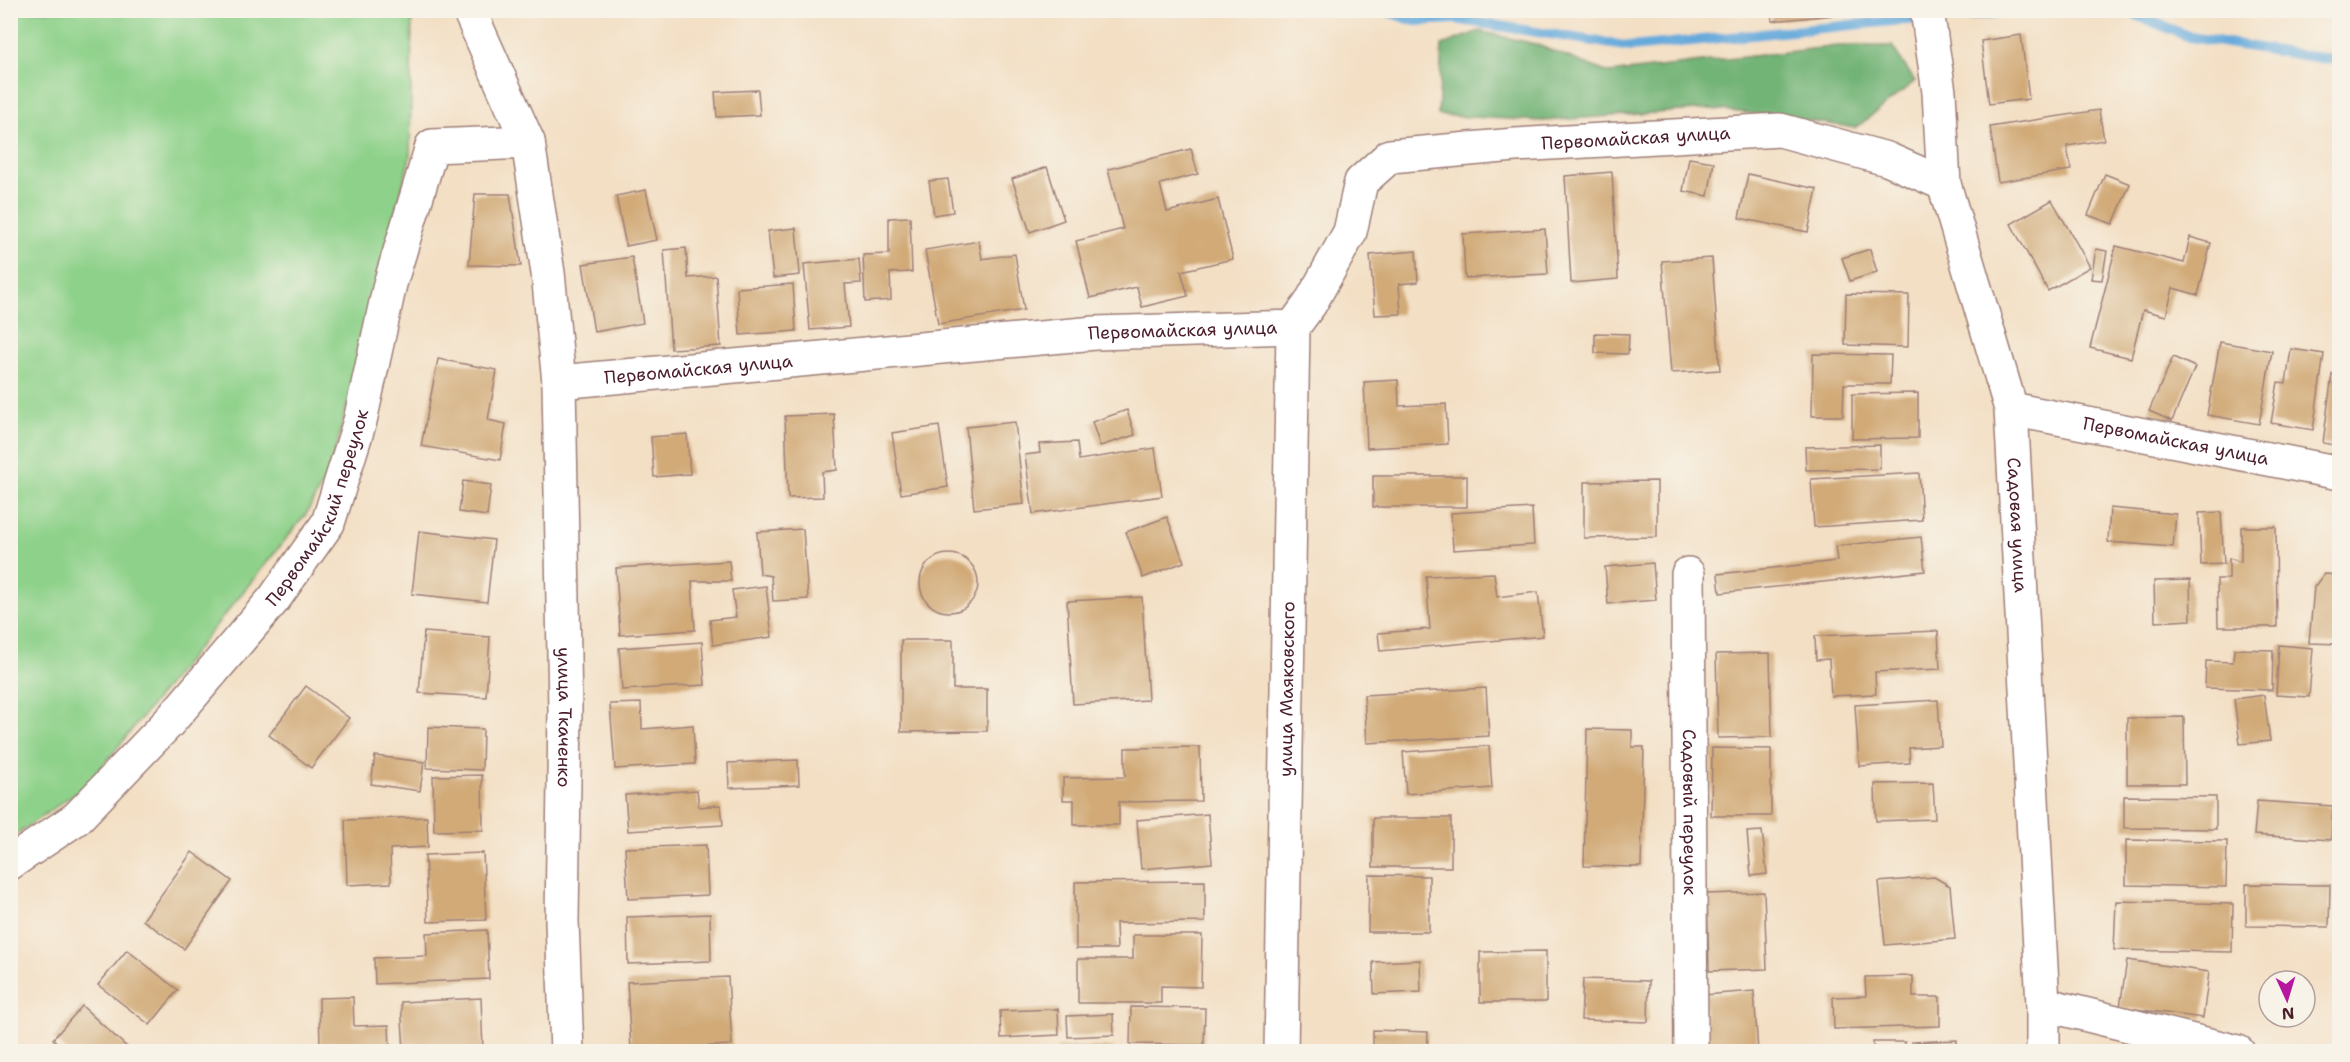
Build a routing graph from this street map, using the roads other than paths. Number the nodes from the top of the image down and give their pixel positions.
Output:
1 (469, 10) edge
2 (1927, 10) edge
3 (528, 142) junction
4 (1944, 184) junction
5 (1293, 327) junction
6 (559, 381) junction
7 (2011, 409) junction
8 (2340, 473) edge
9 (1688, 574) dead end
10 (10, 863) edge
11 (2043, 1004) junction
12 (567, 1052) edge
13 (1281, 1052) edge
14 (1691, 1052) edge
15 (2043, 1052) edge
16 (2238, 1052) edge

1 - 3 street, улица Ткаченко
2 - 4 street, Садовая улица
3 - 6 street, улица Ткаченко
3 - 10 street, Первомайский переулок
4 - 5 street, Первомайская улица
4 - 7 street, Садовая улица
5 - 6 street, Первомайская улица
5 - 13 street, улица Маяковского
6 - 12 street, улица Ткаченко
7 - 8 street, Первомайская улица
7 - 11 street, Садовая улица
9 - 14 street, Садовый переулок
11 - 15 street, Садовая улица
11 - 16 street

